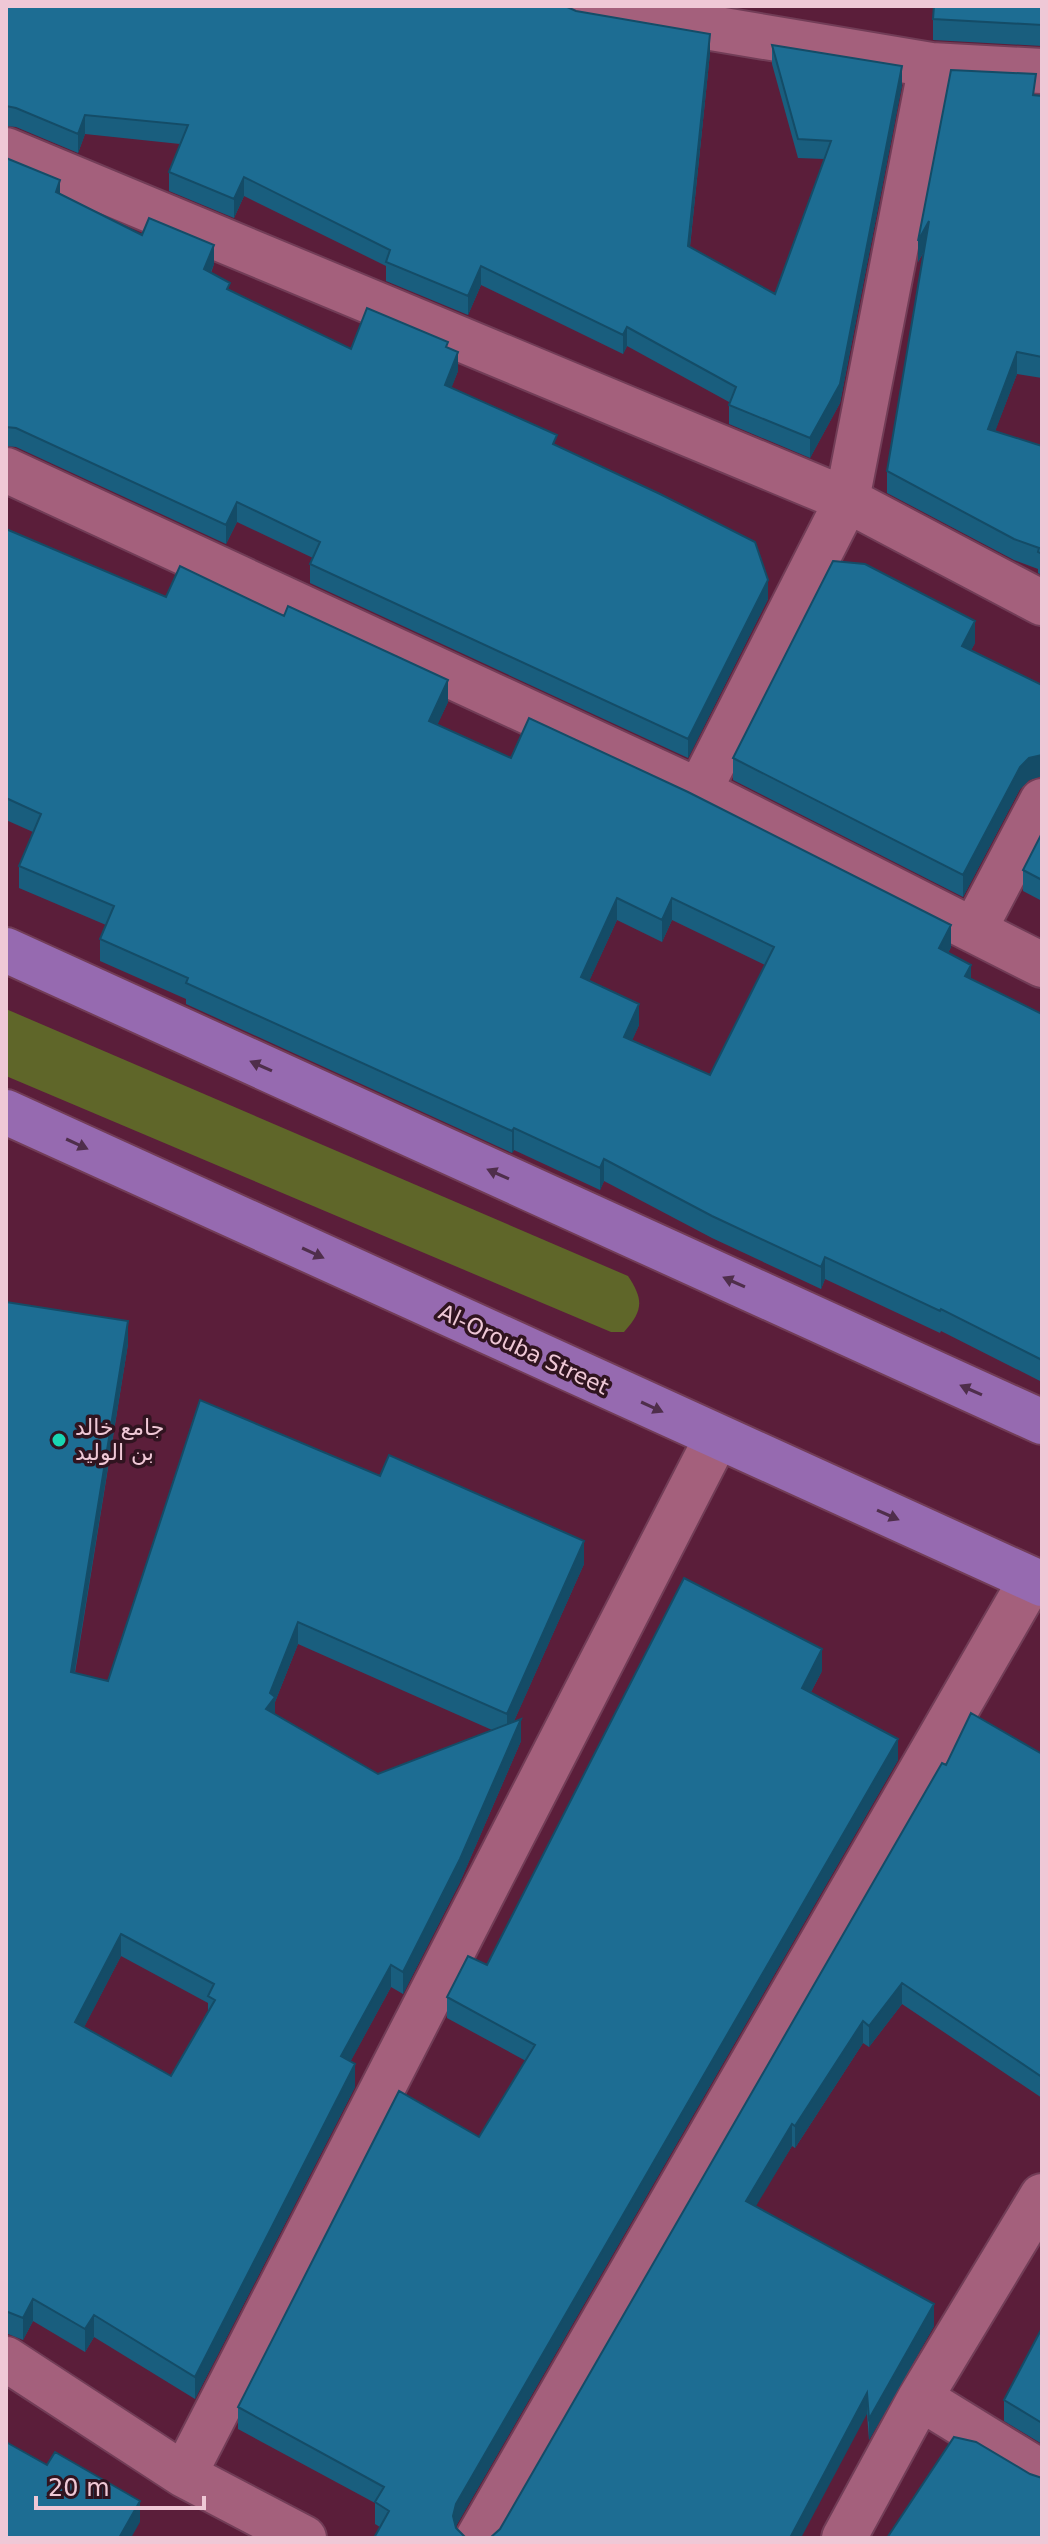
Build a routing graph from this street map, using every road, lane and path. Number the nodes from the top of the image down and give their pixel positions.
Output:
1 (581, 6) edge
2 (931, 65) junction
3 (1042, 71) edge
4 (6, 150) edge
5 (6, 470) edge
6 (847, 500) junction
7 (1042, 603) edge
8 (699, 791) junction
9 (1042, 801) edge
10 (974, 930) junction
11 (6, 950) edge
12 (1042, 965) edge
13 (6, 1112) edge
14 (1042, 1422) edge
15 (717, 1437) junction
16 (1036, 1582) edge
17 (1042, 2196) edge
18 (6, 2359) edge
19 (920, 2398) junction
20 (1042, 2473) edge
21 (184, 2475) junction
22 (304, 2538) edge
23 (478, 2538) edge
24 (844, 2538) edge

1 - 2 street
2 - 3 street
2 - 6 street
4 - 6 street
5 - 8 street
6 - 7 street
6 - 8 street
8 - 10 street
9 - 10 street
10 - 12 street
14 -> 11 main road
13 -> 15 main road, Al-Orouba Street
15 -> 16 main road, Al-Orouba Street
15 - 21 street
16 - 23 street
17 - 19 street
18 - 21 street
19 - 20 street
19 - 24 street
21 - 22 street

